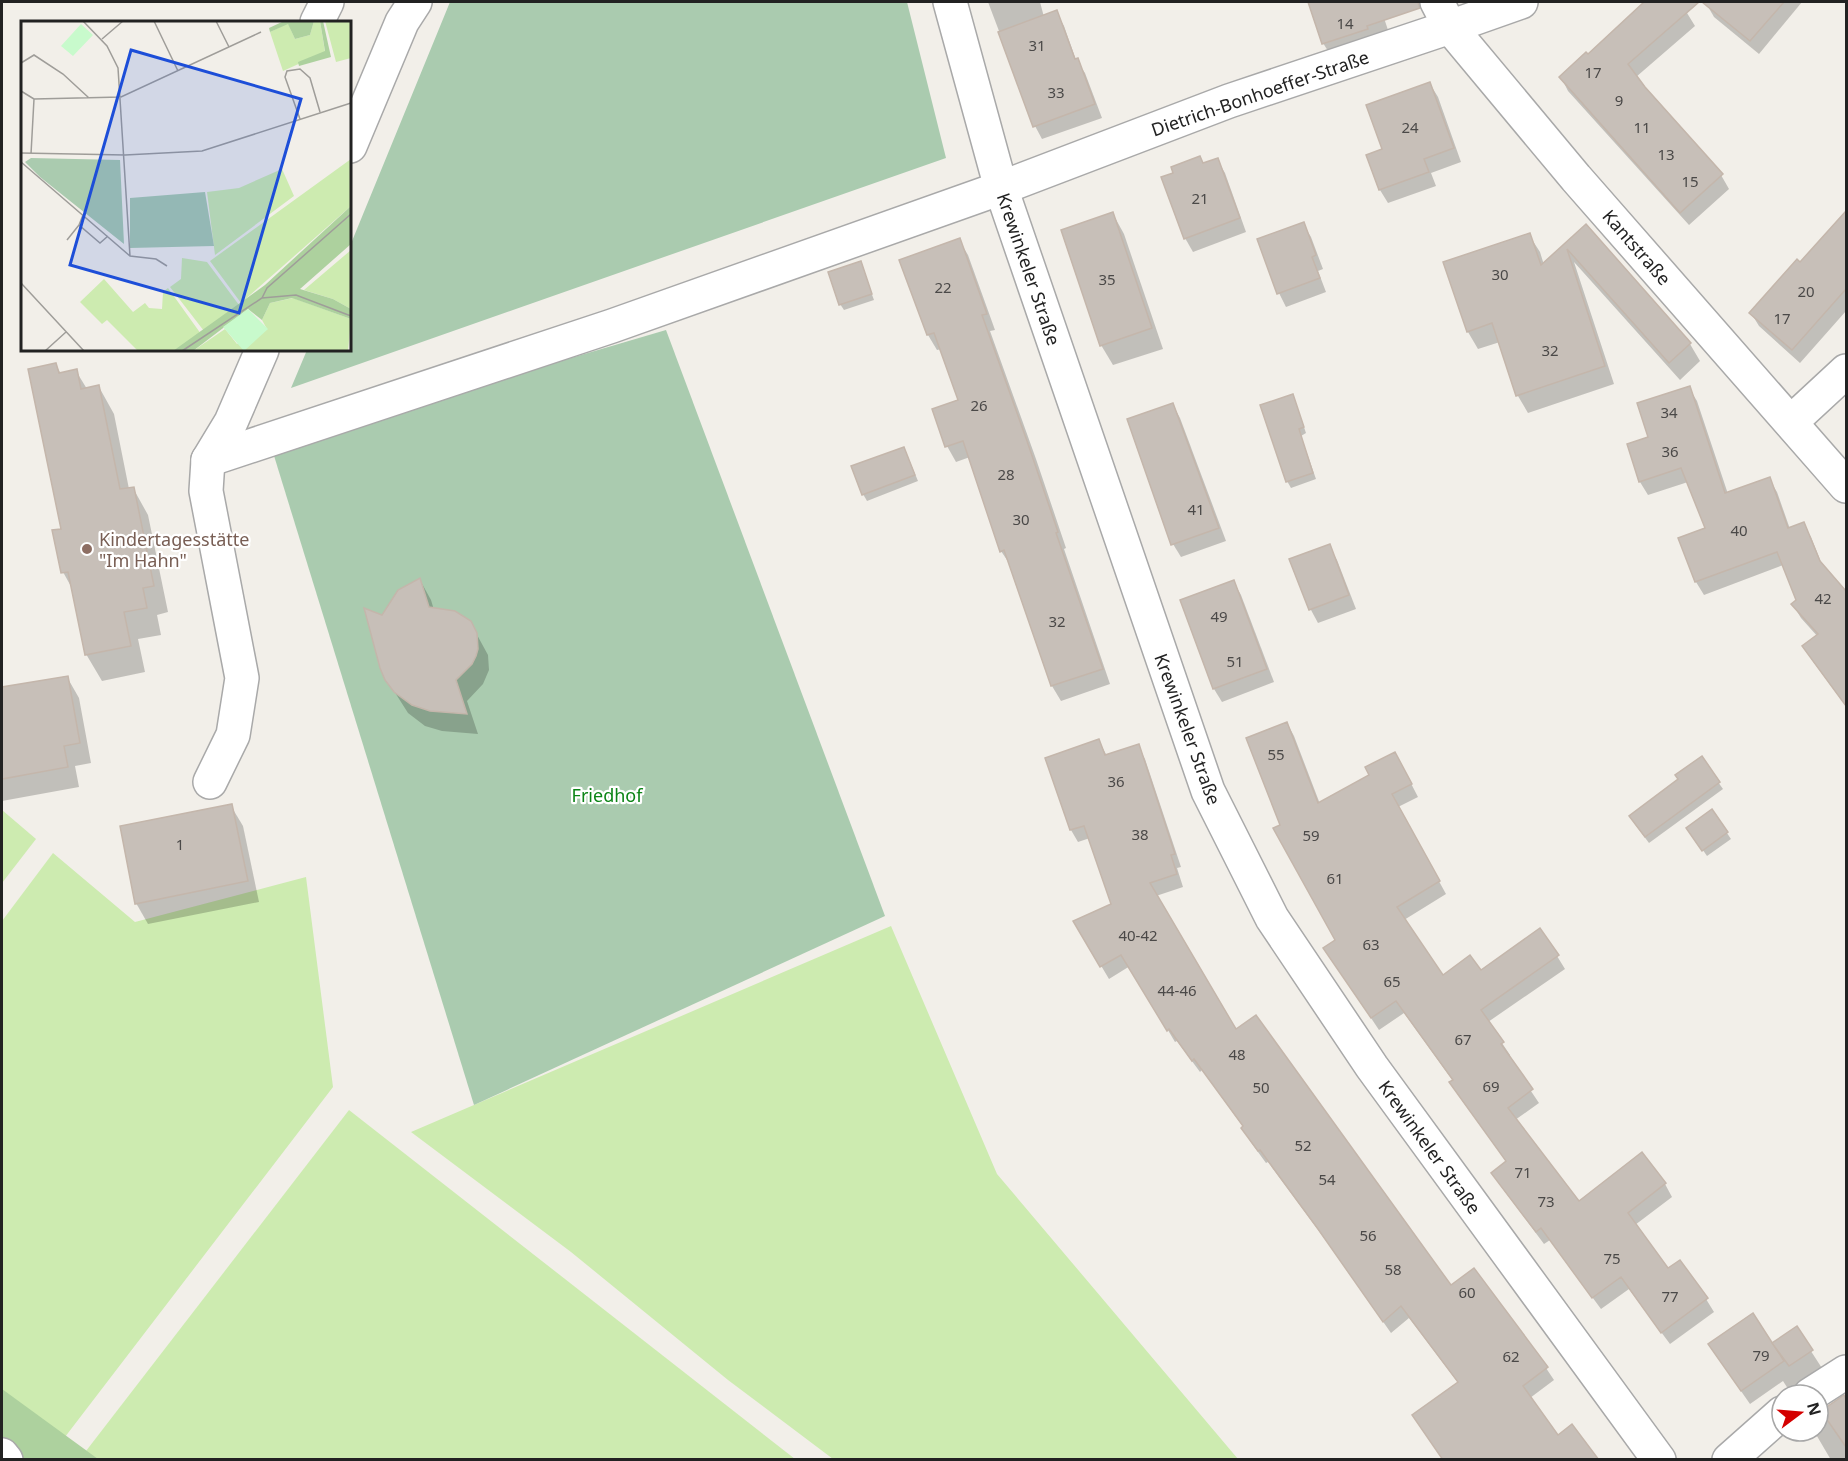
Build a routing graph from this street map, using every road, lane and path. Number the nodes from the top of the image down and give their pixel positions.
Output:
1 (327, 2) edge
2 (415, 2) edge
3 (950, 2) edge
4 (1521, 2) edge
5 (1443, 14) edge
6 (318, 21) edge
7 (351, 144) edge
8 (1001, 188) junction
9 (262, 351) edge
10 (1846, 371) edge
11 (1791, 422) junction
12 (208, 460) junction
13 (1846, 486) edge
14 (210, 782) dead end
15 (1846, 1372) edge
16 (1829, 1383) edge
17 (1770, 1424) edge
18 (2, 1455) edge
19 (6, 1460) edge
20 (1659, 1460) edge
21 (1729, 1460) edge

1 - 6 street
2 - 7 street
3 - 8 street, Krewinkeler Straße
4 - 5 street, Dietrich-Bonhoeffer-Straße
5 - 8 street, Dietrich-Bonhoeffer-Straße
5 - 11 street, Kantstraße
8 - 12 street, Dietrich-Bonhoeffer-Straße
8 - 20 street, Krewinkeler Straße
9 - 12 street
10 - 11 street
11 - 13 street, Kantstraße
12 - 14 street
15 - 16 street
17 - 21 street
18 - 19 street

